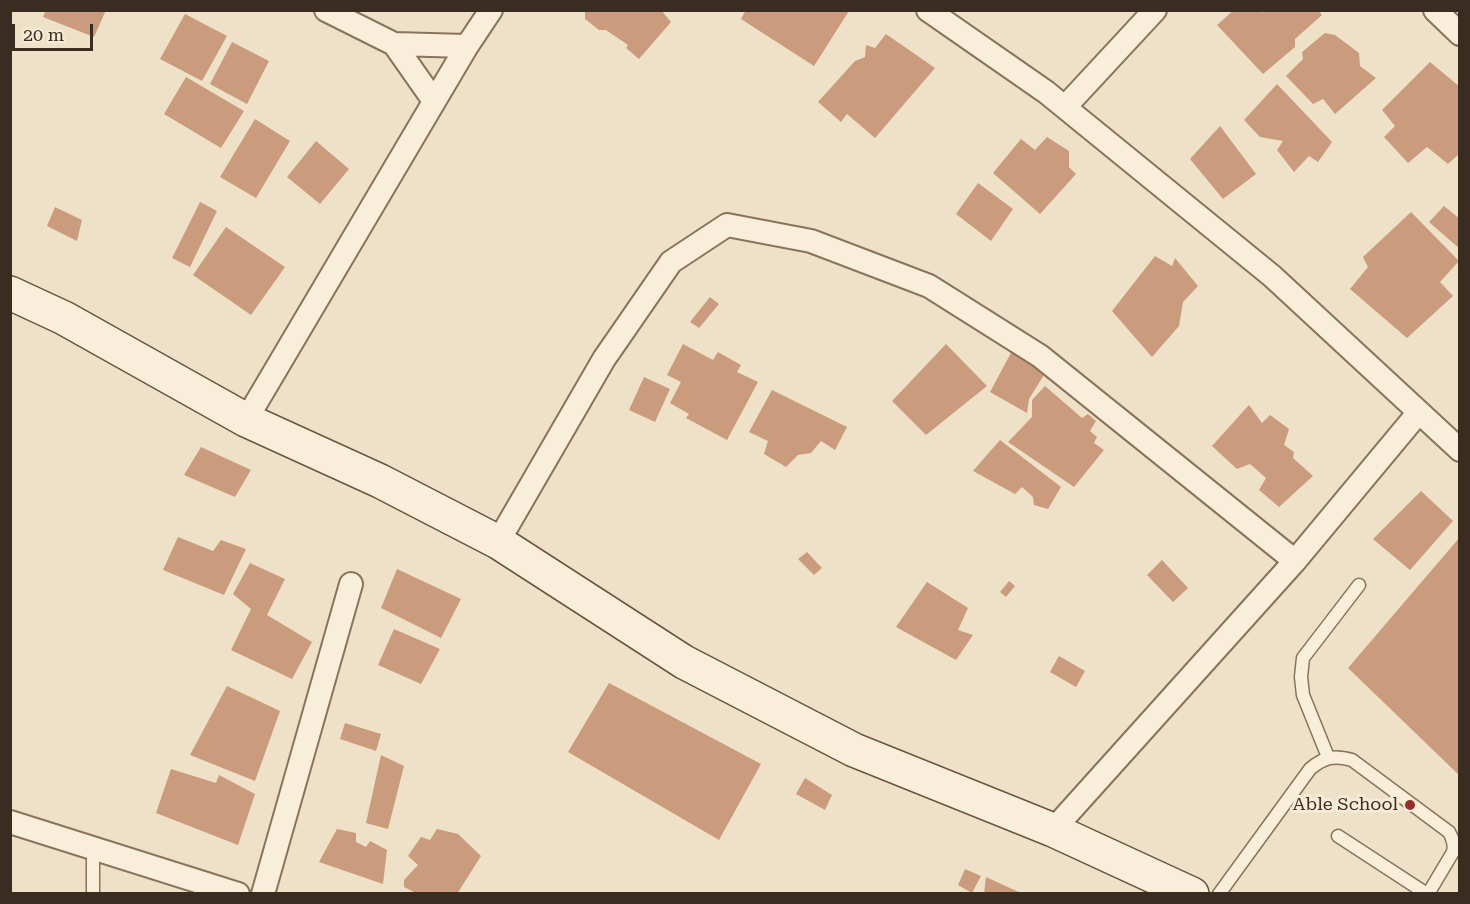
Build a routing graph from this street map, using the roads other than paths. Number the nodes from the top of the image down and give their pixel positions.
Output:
1 (326, 10) edge
2 (491, 10) edge
3 (928, 10) edge
4 (1155, 10) edge
5 (1435, 10) edge
6 (1460, 34) edge
7 (394, 44) junction
8 (467, 46) junction
9 (434, 101) junction
10 (1065, 107) junction
11 (10, 292) edge
12 (1419, 412) junction
13 (246, 420) junction
14 (1460, 450) edge
15 (498, 542) junction
16 (1294, 561) junction
17 (351, 584) dead end
18 (1359, 585) dead end
19 (1329, 757) junction
20 (10, 822) edge
21 (1053, 830) junction
22 (1338, 836) dead end
23 (93, 848) junction
24 (93, 894) edge
25 (238, 894) edge
26 (263, 894) edge
27 (1192, 894) edge
28 (1219, 894) edge
29 (1428, 894) edge

1 - 7 street
2 - 8 street
3 - 10 street
4 - 10 street
5 - 6 street
7 - 8 street
7 - 9 street
8 - 9 street
9 - 13 street
10 - 12 street
11 - 13 street
12 - 14 street
12 - 16 street
13 - 15 street
15 - 16 street
15 - 21 street
16 - 21 street
17 - 26 street
18 - 19 lane
19 - 28 lane
19 - 29 lane
20 - 23 street
21 - 27 street
22 - 29 lane
23 - 24 lane
23 - 25 street

